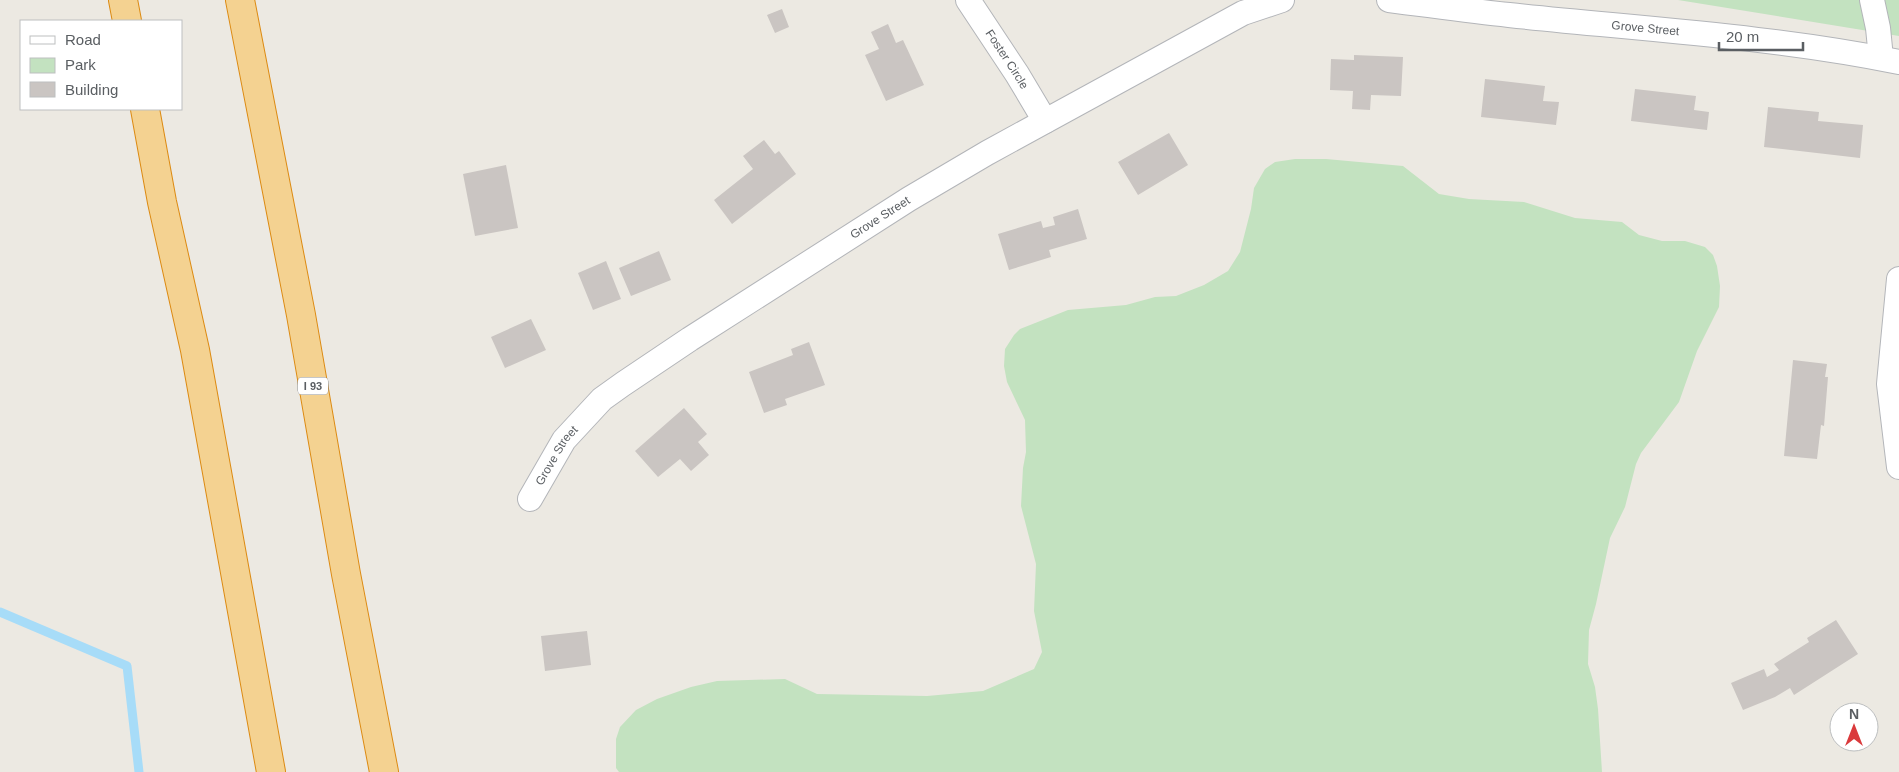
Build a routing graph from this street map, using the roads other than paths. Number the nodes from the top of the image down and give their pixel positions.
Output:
1 (123, 0) edge
2 (240, 0) edge
3 (968, 0) edge
4 (1282, 0) edge
5 (1389, 0) edge
6 (1872, 0) edge
7 (127, 20) edge
8 (1890, 60) edge
9 (145, 110) edge
10 (1045, 121) junction
11 (1899, 279) edge
12 (1899, 467) edge
13 (530, 499) dead end
14 (271, 772) edge
15 (384, 772) edge

1 - 7 highway
2 - 15 highway, I 93
3 - 10 street, Foster Circle
4 - 10 street, Grove Street
5 - 8 street, Grove Street
6 - 8 street
9 - 14 highway
10 - 13 street, Grove Street
11 - 12 street

